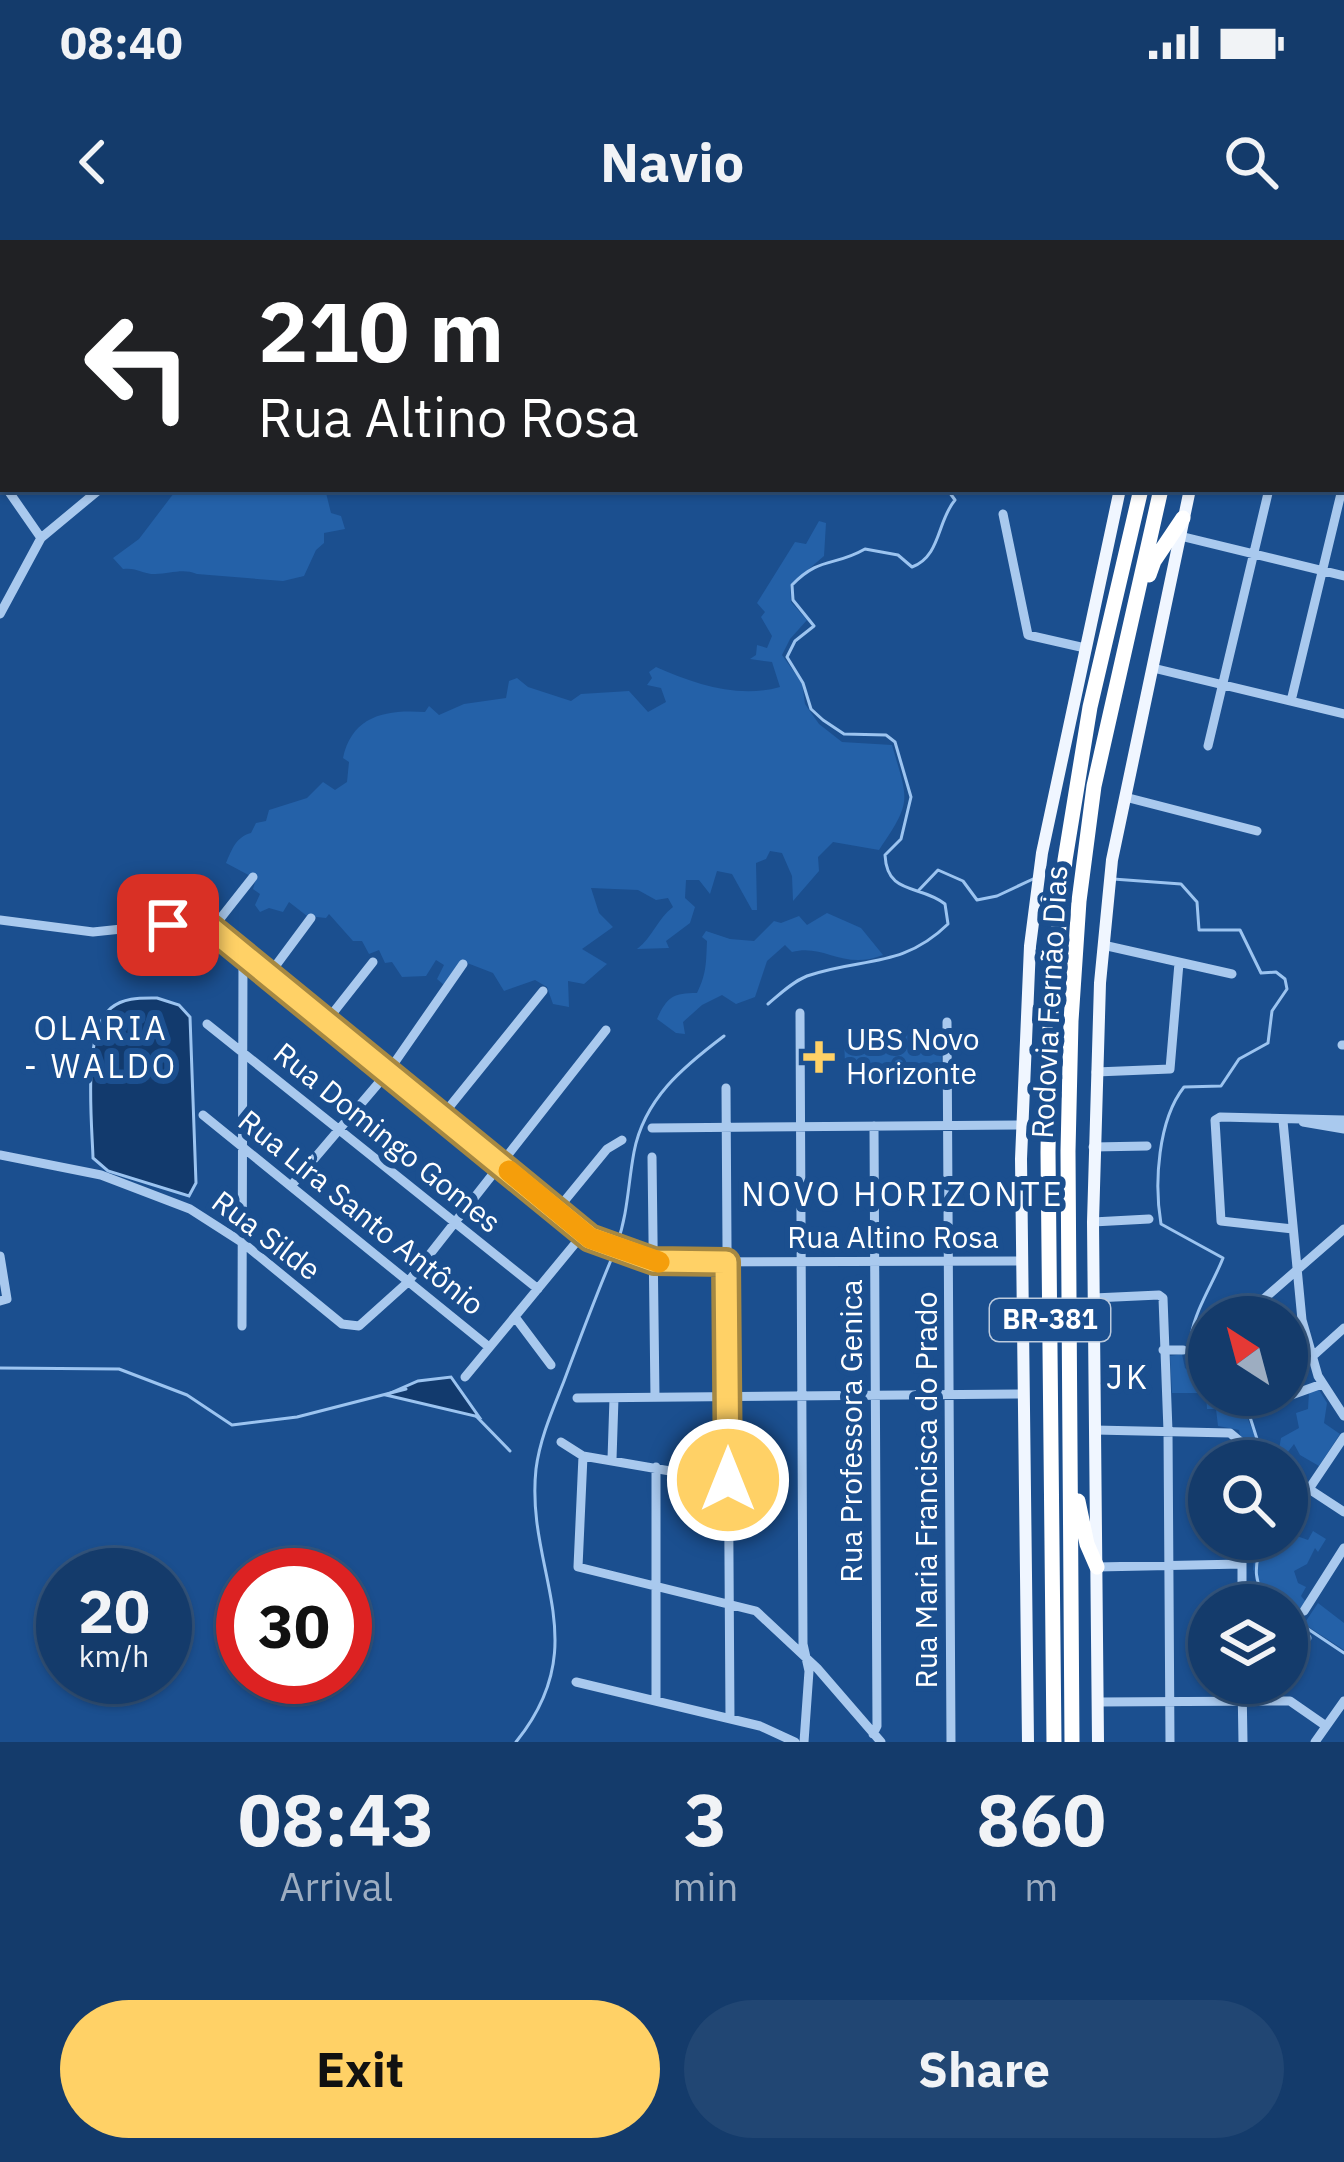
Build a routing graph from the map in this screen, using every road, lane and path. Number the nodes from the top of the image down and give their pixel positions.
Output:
1 (9, 492) edge
2 (96, 492) edge
3 (1119, 492) edge
4 (1140, 492) edge
5 (1160, 492) edge
6 (1189, 492) edge
7 (1268, 492) edge
8 (1341, 492) edge
9 (1003, 514) dead end
10 (1181, 527) junction
11 (41, 538) junction
12 (1254, 552) junction
13 (1323, 571) junction
14 (1344, 576) edge
15 (0, 614) edge
16 (1085, 648) junction
17 (1124, 652) junction
18 (1153, 668) junction
19 (1224, 683) junction
20 (1291, 701) junction
21 (1344, 714) edge
22 (1208, 746) dead end
23 (1125, 797) junction
24 (1257, 831) dead end
25 (253, 877) dead end
26 (1070, 900) junction
27 (310, 918) dead end
28 (0, 920) edge
29 (212, 929) junction
30 (1103, 945) junction
31 (243, 955) junction
32 (373, 962) dead end
33 (1179, 963) junction
34 (463, 964) dead end
35 (1232, 974) dead end
36 (268, 976) junction
37 (543, 991) dead end
38 (800, 1013) dead end
39 (947, 1022) dead end
40 (325, 1023) junction
41 (207, 1024) dead end
42 (606, 1030) dead end
43 (242, 1053) junction
44 (388, 1072) junction
45 (1096, 1072) junction
46 (726, 1088) dead end
47 (203, 1115) dead end
48 (442, 1117) junction
49 (1283, 1121) junction
50 (949, 1125) junction
51 (1022, 1125) junction
52 (1344, 1125) edge
53 (801, 1126) junction
54 (874, 1126) junction
55 (726, 1127) junction
56 (652, 1128) dead end
57 (338, 1130) junction
58 (622, 1140) dead end
59 (1147, 1146) dead end
60 (242, 1147) junction
61 (1094, 1147) junction
62 (0, 1155) edge
63 (652, 1156) dead end
64 (500, 1165) junction
65 (291, 1186) junction
66 (557, 1210) junction
67 (1149, 1219) dead end
68 (1093, 1222) junction
69 (455, 1224) junction
70 (1293, 1229) junction
71 (1344, 1229) edge
72 (584, 1234) junction
73 (243, 1243) junction
74 (0, 1256) edge
75 (654, 1261) junction
76 (1023, 1261) junction
77 (726, 1262) junction
78 (802, 1262) junction
79 (874, 1262) junction
80 (949, 1262) junction
81 (1298, 1271) junction
82 (409, 1282) junction
83 (538, 1289) junction
84 (1268, 1296) edge
85 (1094, 1298) junction
86 (4, 1299) edge
87 (515, 1317) junction
88 (242, 1326) dead end
89 (1344, 1328) edge
90 (489, 1347) junction
91 (1163, 1350) junction
92 (1183, 1350) dead end
93 (1314, 1355) junction
94 (1308, 1357) edge
95 (551, 1365) dead end
96 (465, 1377) dead end
97 (1322, 1384) junction
98 (1308, 1389) edge
99 (1024, 1394) junction
100 (877, 1395) junction
101 (950, 1395) junction
102 (803, 1396) junction
103 (656, 1397) junction
104 (728, 1397) junction
105 (577, 1398) dead end
106 (614, 1398) junction
107 (1344, 1416) edge
108 (1094, 1430) junction
109 (1071, 1431) junction
110 (1168, 1431) junction
111 (1344, 1437) edge
112 (1239, 1440) edge
113 (561, 1442) dead end
114 (583, 1456) junction
115 (611, 1460) junction
116 (656, 1467) junction
117 (728, 1480) junction
118 (1344, 1512) edge
119 (1344, 1548) edge
120 (1242, 1560) edge
121 (1242, 1564) junction
122 (1169, 1566) junction
123 (1097, 1567) junction
124 (1242, 1584) edge
125 (656, 1586) junction
126 (728, 1602) junction
127 (1308, 1605) edge
128 (806, 1657) junction
129 (576, 1682) dead end
130 (656, 1699) junction
131 (1344, 1701) edge
132 (1099, 1702) junction
133 (1170, 1702) junction
134 (1188, 1702) edge
135 (1242, 1704) edge
136 (1297, 1704) edge
137 (730, 1718) junction
138 (1326, 1726) junction
139 (877, 1738) edge
140 (795, 1742) edge
141 (804, 1742) edge
142 (951, 1742) edge
143 (1028, 1742) edge
144 (1054, 1742) edge
145 (1072, 1742) edge
146 (1098, 1742) edge
147 (1170, 1742) edge
148 (1243, 1742) edge
149 (1315, 1742) edge

1 - 11 street
2 - 11 street
3 - 16 main road
4 - 26 highway, Rodovia Fernão Dias / BR-381
5 - 17 highway, Rodovia Fernão Dias / BR-381
6 - 10 main road
7 - 12 street
8 - 13 street
9 - 16 street
10 - 12 street
10 - 17 highway
10 - 18 main road
11 - 15 street
12 - 13 street
12 - 19 street
13 - 14 street
13 - 20 street
16 - 51 main road
17 - 26 highway, Rodovia Fernão Dias / BR-381
18 - 19 street
18 - 23 main road
19 - 20 street
19 - 22 street
20 - 21 street
23 - 24 street
23 - 30 main road
25 - 29 street
26 - 109 highway, Rodovia Fernão Dias / BR-381
26 - 144 highway, Rodovia Fernão Dias / BR-381
27 - 36 street
28 - 29 street
29 - 31 street, Rua Altino Rosa
30 - 33 street
30 - 45 main road
31 - 36 street, Rua Altino Rosa
31 - 43 street
32 - 40 street
33 - 35 street
33 - 45 street
34 - 44 street
36 - 40 street, Rua Altino Rosa
37 - 48 street
38 - 53 street
39 - 50 street, Rua Maria Francisca do Prado
40 - 44 street, Rua Altino Rosa
41 - 43 street, Rua Domingo Gomes
42 - 64 street
43 - 57 street, Rua Domingo Gomes
43 - 60 street
44 - 48 street, Rua Altino Rosa
44 - 57 street
45 - 61 main road
46 - 55 street
47 - 60 street, Rua Lira Santo Antônio
48 - 64 street, Rua Altino Rosa
49 - 52 street
49 - 70 street
49 - 70 street
50 - 51 street
50 - 54 street
50 - 80 street, Rua Maria Francisca do Prado
51 - 76 main road
53 - 54 street
53 - 55 street
53 - 78 street
54 - 79 street, Rua Professora Genica
55 - 56 street
55 - 77 street
57 - 65 street
57 - 69 street, Rua Domingo Gomes
58 - 66 street
59 - 61 street
60 - 65 street, Rua Lira Santo Antônio
60 - 73 street
61 - 68 main road
62 - 73 street, Rua Silde
63 - 75 street
64 - 66 street, Rua Altino Rosa
64 - 69 street
65 - 82 street, Rua Lira Santo Antônio
66 - 72 street, Rua Altino Rosa
67 - 68 street
68 - 85 main road
69 - 82 street
69 - 83 street, Rua Domingo Gomes
70 - 81 street
71 - 81 street
72 - 75 street, Rua Altino Rosa
72 - 83 street
73 - 82 street, Rua Silde
73 - 88 street
74 - 86 street
75 - 77 street, Rua Altino Rosa
75 - 103 street
76 - 80 street, Rua Altino Rosa
76 - 99 main road
77 - 78 street, Rua Altino Rosa
77 - 104 street
78 - 79 street, Rua Altino Rosa
78 - 102 street
79 - 80 street, Rua Altino Rosa
79 - 100 street, Rua Professora Genica
80 - 101 street, Rua Maria Francisca do Prado
81 - 84 street
81 - 93 street
82 - 90 street, Rua Lira Santo Antônio
83 - 87 street
85 - 91 street
85 - 108 main road
87 - 90 street
87 - 95 street
89 - 93 street
90 - 96 street
91 - 92 street
91 - 110 street
93 - 94 street
93 - 97 street
97 - 98 street
97 - 107 street
99 - 101 street
99 - 143 main road
100 - 101 street
100 - 102 street
100 - 139 street, Rua Professora Genica
101 - 142 street, Rua Maria Francisca do Prado
102 - 104 street
102 - 128 street
103 - 104 street
103 - 106 street
104 - 117 street
105 - 106 street
106 - 115 street
108 - 110 street
108 - 123 main road
109 - 123 highway
109 - 145 highway, Rodovia Fernão Dias / BR-381
110 - 112 street
110 - 122 street
111 - 118 street
113 - 114 street
114 - 115 street
114 - 125 street
115 - 116 street
116 - 117 street
116 - 125 street
117 - 126 street
119 - 127 street
120 - 121 street
121 - 122 street
121 - 124 street
122 - 123 street
122 - 133 street
123 - 132 main road
125 - 126 street
125 - 130 street
126 - 128 street
126 - 137 street
128 - 139 street
128 - 141 street
129 - 130 street
130 - 137 street
131 - 138 street
132 - 133 street
132 - 146 main road
133 - 134 street
133 - 147 street
135 - 148 street
136 - 138 street
137 - 140 street
138 - 149 street

